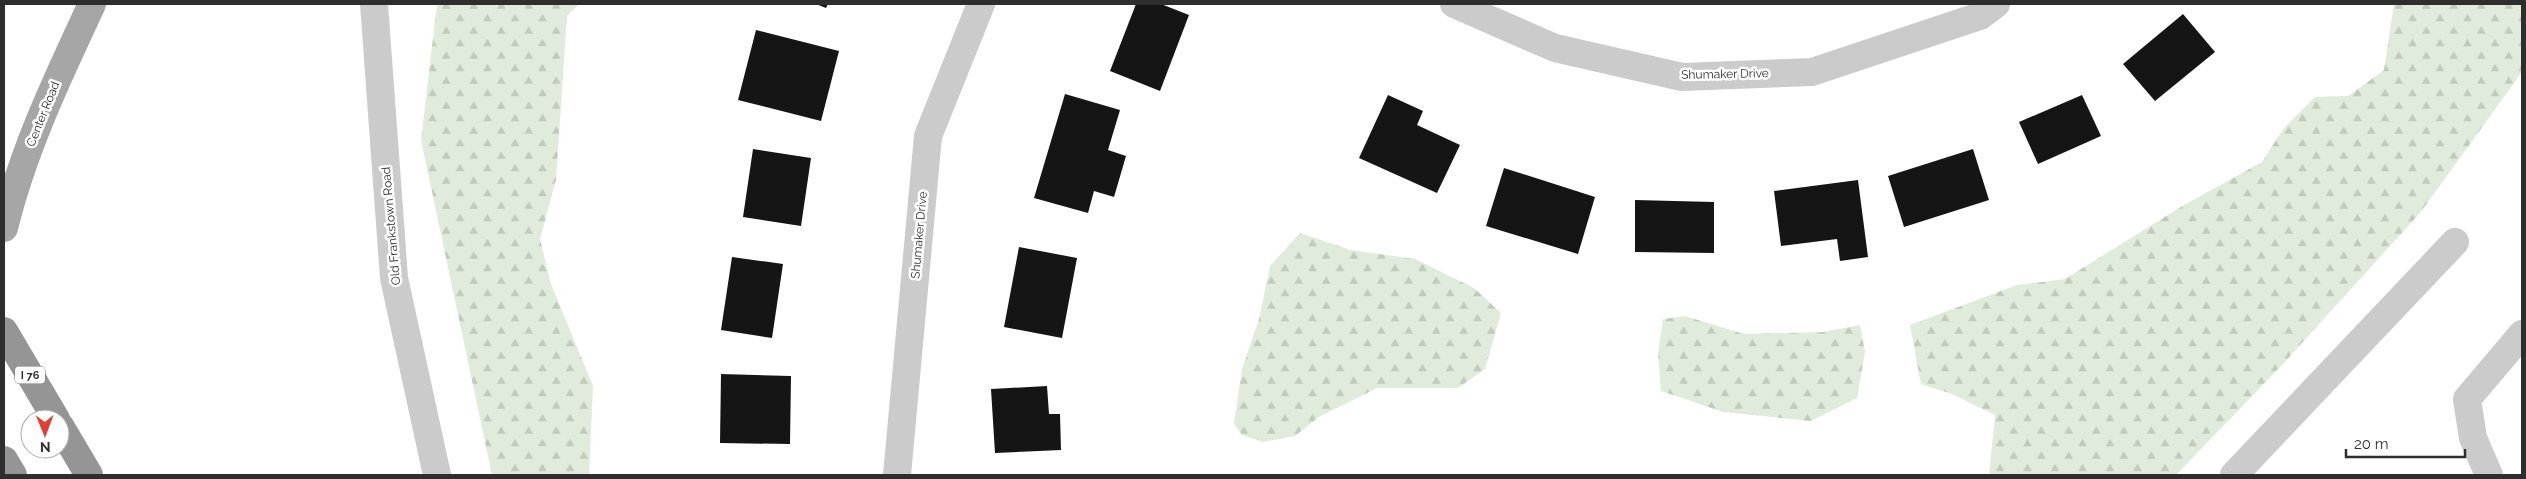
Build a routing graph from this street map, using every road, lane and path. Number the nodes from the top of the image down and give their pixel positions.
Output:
1 (92, 4) edge
2 (374, 4) edge
3 (981, 4) edge
4 (1454, 4) edge
5 (1996, 4) edge
6 (4, 228) edge
7 (2455, 242) dead end
8 (4, 331) edge
9 (2522, 334) edge
10 (50, 409) edge
11 (70, 443) edge
12 (4, 460) edge
13 (2258, 465) edge
14 (13, 475) edge
15 (89, 475) edge
16 (437, 475) edge
17 (897, 475) edge
18 (2234, 475) edge
19 (2489, 475) edge

1 - 6 main road, Center Road
2 - 16 street, Old Frankstown Road
3 - 17 street, Shumaker Drive
4 - 5 street, Shumaker Drive
7 - 13 street
8 - 10 highway, I 76
9 - 19 street
11 - 15 highway
12 - 14 highway
13 - 18 street

